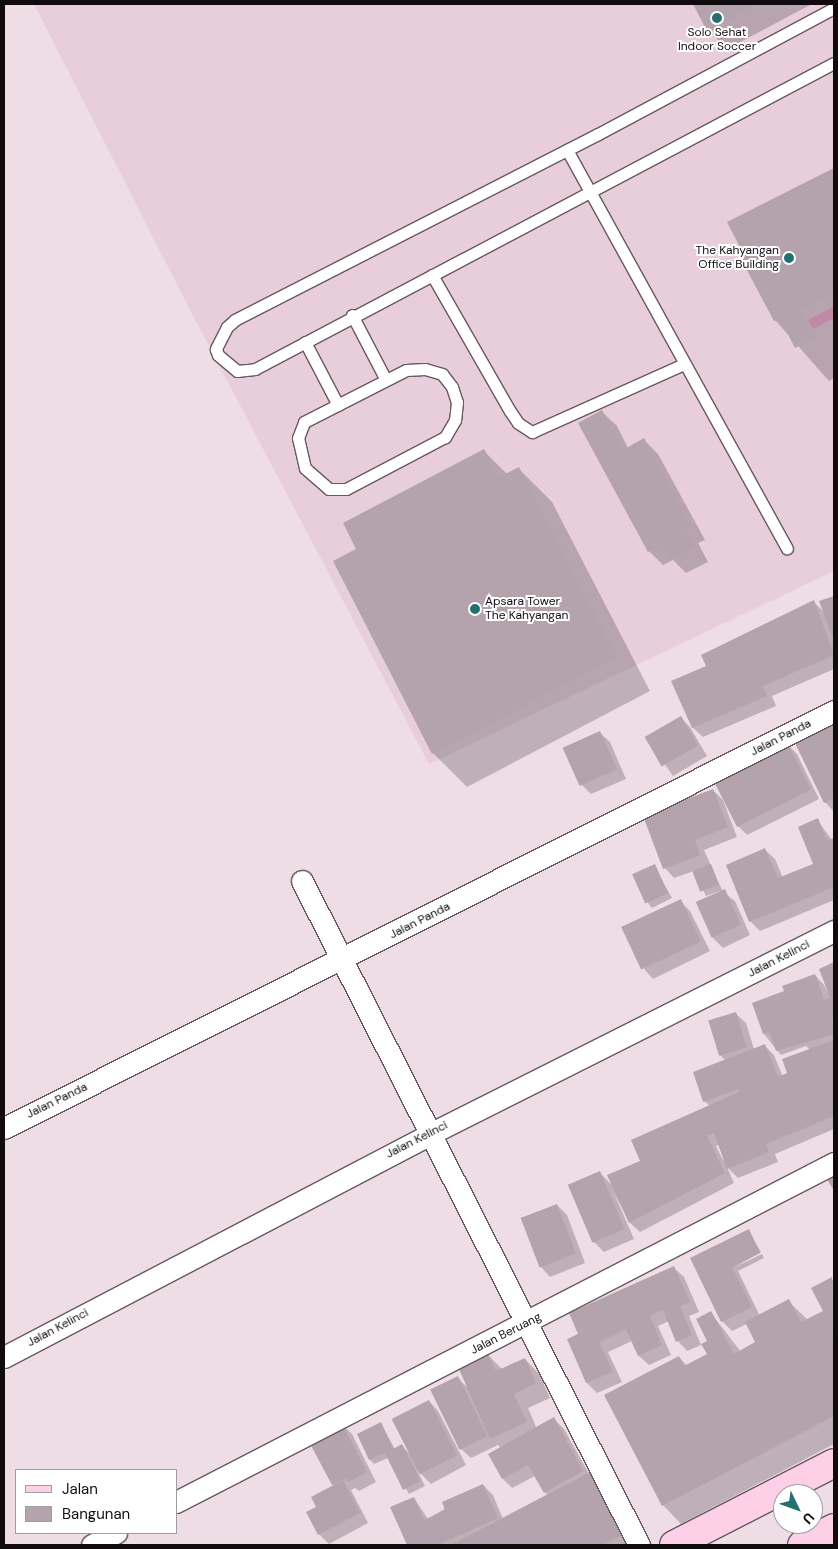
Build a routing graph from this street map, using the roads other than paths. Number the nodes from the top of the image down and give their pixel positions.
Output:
1 (834, 8) edge
2 (834, 63) edge
3 (567, 150) junction
4 (589, 194) junction
5 (432, 275) junction
6 (352, 315) junction
7 (305, 342) junction
8 (684, 364) junction
9 (386, 380) junction
10 (338, 405) junction
11 (787, 548) dead end
12 (834, 711) edge
13 (302, 881) dead end
14 (834, 931) edge
15 (343, 960) junction
16 (4, 1128) edge
17 (432, 1133) junction
18 (834, 1163) edge
19 (527, 1323) junction
20 (4, 1356) edge
21 (834, 1463) edge
22 (178, 1501) edge
23 (834, 1528) edge
24 (114, 1534) edge
25 (92, 1545) edge
26 (639, 1545) edge
27 (674, 1545) edge
28 (802, 1545) edge

1 - 3 lane
2 - 4 lane
3 - 4 lane
3 - 7 lane
4 - 5 lane
4 - 8 lane
5 - 6 lane
5 - 8 lane
6 - 7 lane
6 - 9 lane
7 - 10 lane
8 - 11 lane
9 - 10 lane
9 - 10 lane
12 - 15 street, Jalan Panda
13 - 15 street
14 - 17 street, Jalan Kelinci
15 - 16 street, Jalan Panda
15 - 17 street
17 - 19 street
17 - 20 street, Jalan Kelinci
18 - 19 street, Jalan Beruang
19 - 22 street, Jalan Beruang
19 - 26 street
21 - 27 main road
23 - 28 main road
24 - 25 street

